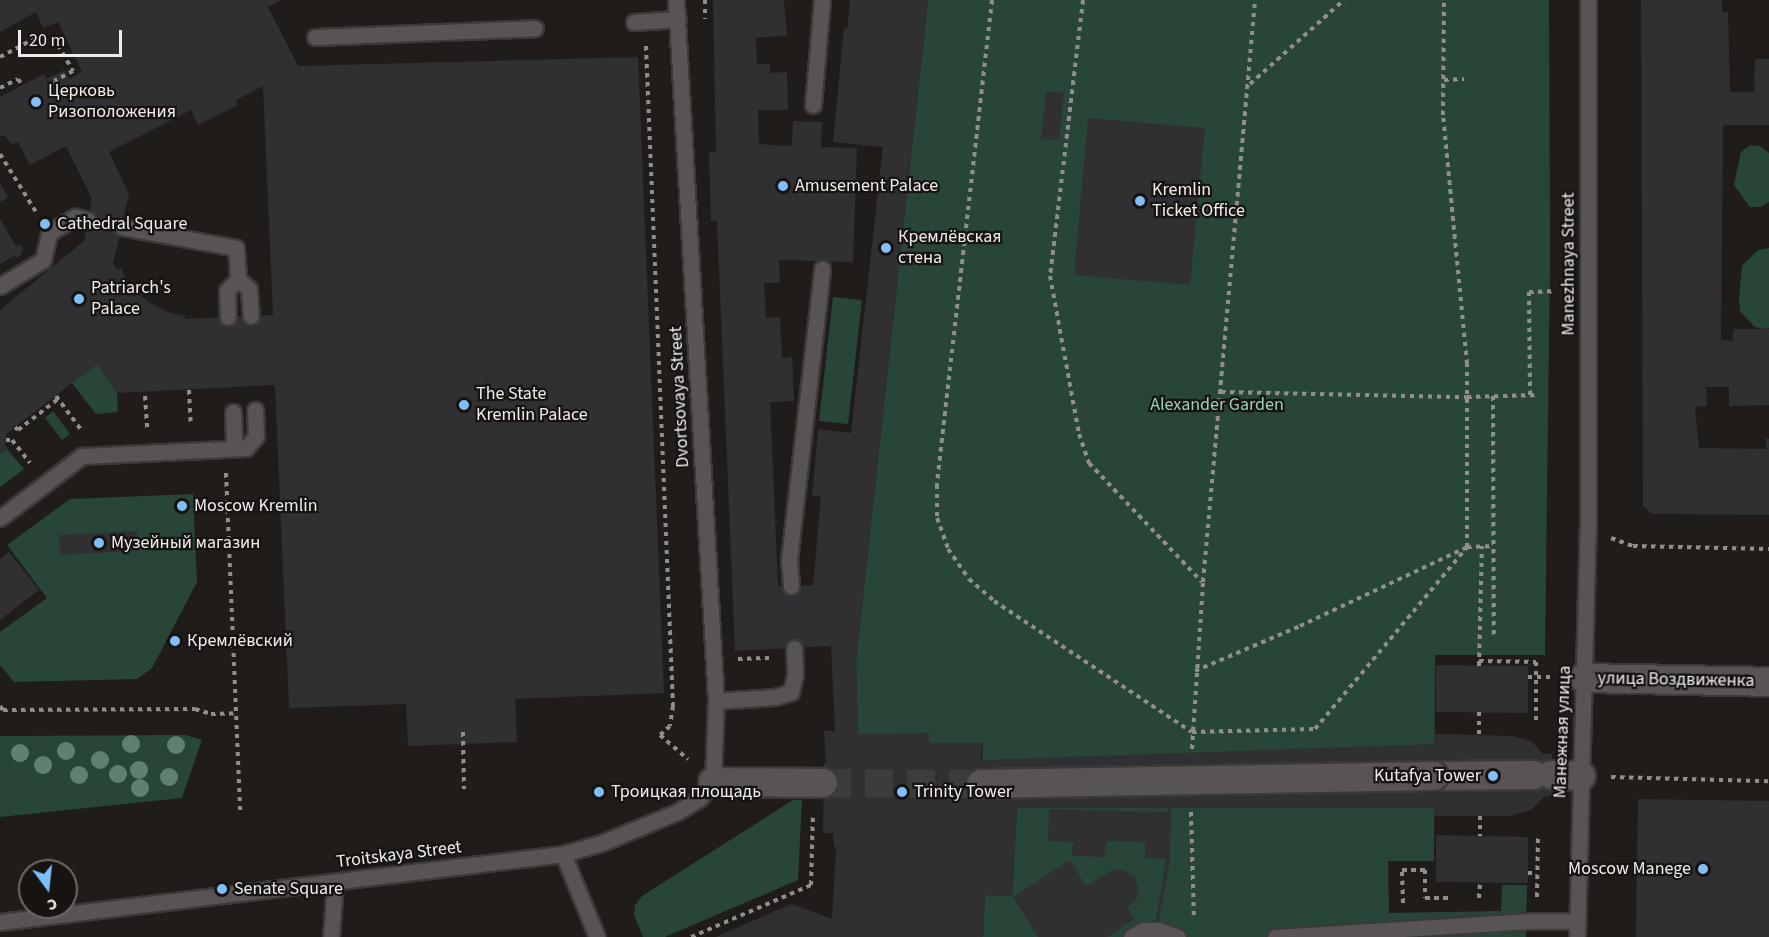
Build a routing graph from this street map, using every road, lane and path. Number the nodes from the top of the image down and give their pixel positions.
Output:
1 (822, 0) edge
2 (992, 0) edge
3 (1083, 0) edge
4 (1255, 0) edge
5 (1344, 0) edge
6 (1444, 0) edge
7 (1588, 0) edge
8 (677, 7) edge
9 (639, 22) joint
10 (535, 28) dead end
11 (315, 37) dead end
12 (0, 57) edge
13 (1464, 79) dead end
14 (1443, 80) junction
15 (1249, 84) junction
16 (22, 85) dead end
17 (57, 86) dead end
18 (0, 88) edge
19 (813, 105) dead end
20 (0, 154) edge
21 (88, 220) dead end
22 (122, 227) dead end
23 (49, 233) junction
24 (822, 269) dead end
25 (238, 279) junction
26 (0, 286) edge
27 (1554, 291) dead end
28 (251, 316) dead end
29 (228, 317) dead end
30 (189, 390) dead end
31 (1221, 392) junction
32 (1530, 395) junction
33 (1537, 395) dead end
34 (145, 396) dead end
35 (1493, 396) junction
36 (1467, 397) junction
37 (255, 410) dead end
38 (233, 412) dead end
39 (190, 413) dead end
40 (146, 416) dead end
41 (15, 427) dead end
42 (6, 440) dead end
43 (230, 448) junction
44 (100, 455) junction
45 (45, 484) junction
46 (0, 518) edge
47 (1588, 529) junction
48 (1482, 546) junction
49 (1494, 546) junction
50 (1467, 547) junction
51 (1769, 549) edge
52 (1203, 582) junction
53 (791, 586) dead end
54 (1494, 639) dead end
55 (794, 648) dead end
56 (1195, 671) junction
57 (1528, 677) dead end
58 (1536, 677) junction
59 (1545, 677) dead end
60 (1584, 678) junction
61 (1769, 682) edge
62 (716, 701) junction
63 (0, 706) edge
64 (1479, 712) dead end
65 (236, 713) junction
66 (1536, 723) dead end
67 (463, 732) dead end
68 (1192, 732) junction
69 (660, 735) dead end
70 (1479, 735) dead end
71 (1191, 753) dead end
72 (1581, 776) junction
73 (1769, 781) edge
74 (713, 782) junction
75 (823, 783) tunnel mouth
76 (981, 784) tunnel mouth
77 (464, 789) dead end
78 (1191, 808) dead end
79 (240, 811) dead end
80 (813, 813) dead end
81 (1480, 816) dead end
82 (1480, 836) dead end
83 (1538, 836) dead end
84 (563, 854) junction
85 (1528, 873) dead end
86 (1538, 873) junction
87 (1480, 882) dead end
88 (335, 884) junction
89 (1458, 898) dead end
90 (1469, 898) dead end
91 (1537, 899) dead end
92 (1403, 913) dead end
93 (1577, 921) junction
94 (0, 922) edge
95 (1194, 925) dead end
96 (331, 937) edge
97 (597, 937) edge
98 (691, 937) edge
99 (1131, 937) edge
100 (1178, 937) edge
101 (1275, 937) edge
102 (1577, 937) edge

1 - 19 lane
2 - 68 path
3 - 52 path
4 - 15 path
5 - 15 path
6 - 14 path
7 - 47 lane, Manezhnaya Street
8 - 9 lane
8 - 62 lane, Dvortsovaya Street
9 - 69 path
10 - 11 lane
12 - 17 path
13 - 14 path
14 - 36 path
15 - 31 path
16 - 18 path
20 - 23 path
21 - 23 lane
22 - 25 lane
23 - 26 lane
24 - 53 lane
25 - 28 lane
25 - 29 lane
27 - 32 path
30 - 39 path
31 - 36 path
31 - 52 path
32 - 33 path
32 - 35 path
34 - 40 path
35 - 36 path
35 - 49 path
36 - 50 path
37 - 43 lane
38 - 43 lane
41 - 44 path
42 - 45 path
43 - 44 lane
43 - 65 path
44 - 45 lane
45 - 46 lane
47 - 51 path
47 - 60 lane, Манежная улица
48 - 49 path
48 - 50 path
48 - 58 path
49 - 54 path
50 - 56 path
50 - 68 path
52 - 56 path
55 - 62 lane
56 - 68 path
57 - 58 path
58 - 59 path
58 - 66 path
60 - 61 street, улица Воздвиженка
60 - 72 lane, Манежная улица
62 - 74 lane, Dvortsovaya Street
63 - 65 path
64 - 70 path
65 - 79 path
67 - 77 path
68 - 71 path
72 - 73 path
72 - 76 street, bridge
72 - 93 lane, Манежная улица
74 - 75 street
74 - 84 lane, Troitskaya Street
78 - 95 path
80 - 98 path
81 - 82 path
83 - 86 path
84 - 88 lane, Troitskaya Street
84 - 97 lane
85 - 86 path
86 - 91 path
87 - 90 path
88 - 94 lane, Troitskaya Street
88 - 96 lane
89 - 92 path
93 - 101 lane
93 - 102 lane, Манежная улица
99 - 100 lane

